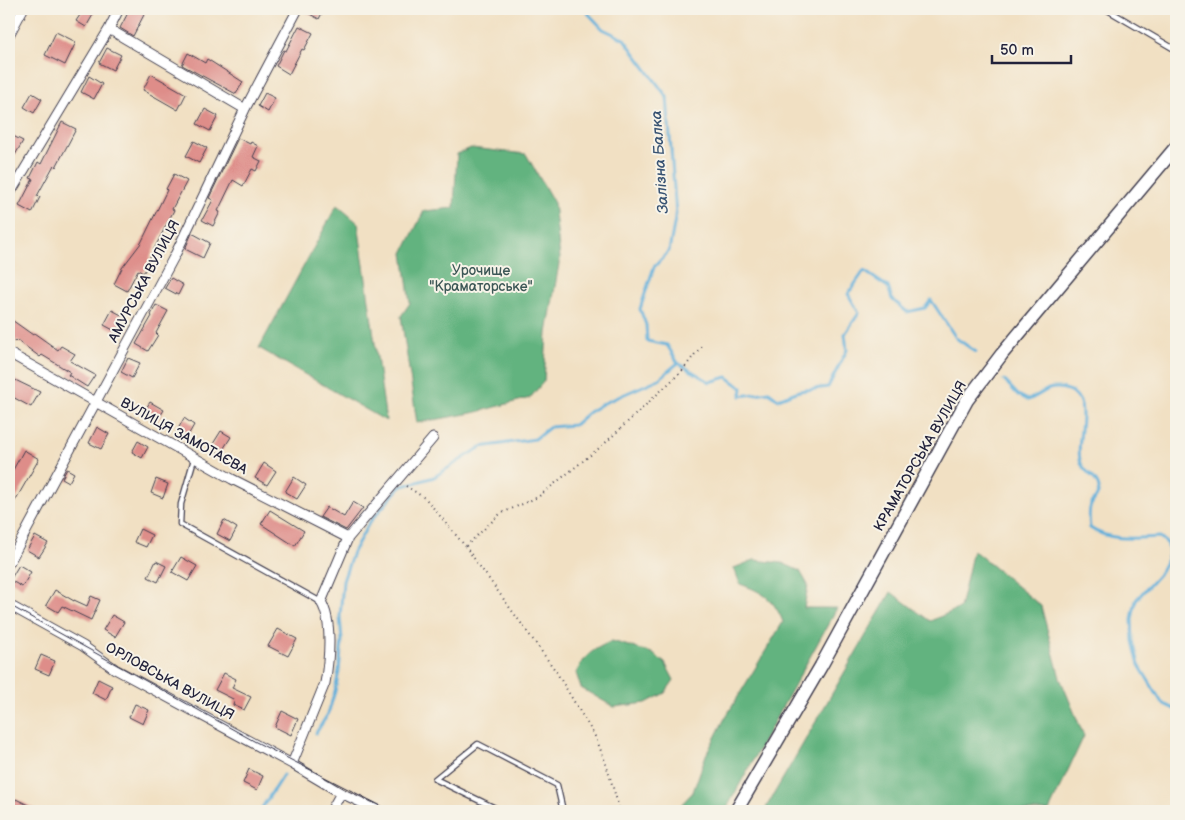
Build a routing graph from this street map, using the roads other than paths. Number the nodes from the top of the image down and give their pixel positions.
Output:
1 (23, 9) edge
2 (119, 9) edge
3 (298, 9) edge
4 (1106, 9) edge
5 (109, 30) junction
6 (9, 35) edge
7 (1176, 50) edge
8 (245, 109) junction
9 (1176, 147) edge
10 (9, 195) edge
11 (9, 353) edge
12 (94, 402) junction
13 (433, 438) dead end
14 (195, 457) junction
15 (348, 538) junction
16 (9, 563) edge
17 (321, 602) junction
18 (9, 604) edge
19 (292, 764) junction
20 (341, 792) junction
21 (331, 811) edge
22 (379, 811) edge
23 (501, 811) edge
24 (563, 811) edge
25 (736, 811) edge

1 - 6 street
2 - 5 street
3 - 8 street, АМУРСЬКА ВУЛИЦЯ
4 - 7 lane
5 - 8 street
5 - 10 street
8 - 12 street, АМУРСЬКА ВУЛИЦЯ
9 - 25 street, КРАМАТОРСЬКА ВУЛИЦЯ
11 - 12 street, ВУЛИЦЯ ЗАМОТАЄВА
12 - 14 street, ВУЛИЦЯ ЗАМОТАЄВА
12 - 16 street, АМУРСЬКА ВУЛИЦЯ
13 - 15 street
14 - 15 street, ВУЛИЦЯ ЗАМОТАЄВА
14 - 17 lane
15 - 17 street
17 - 19 street
18 - 19 street, ОРЛОВСЬКА ВУЛИЦЯ
19 - 20 street, ОРЛОВСЬКА ВУЛИЦЯ
20 - 21 street
20 - 22 street, ОРЛОВСЬКА ВУЛИЦЯ
23 - 24 lane

